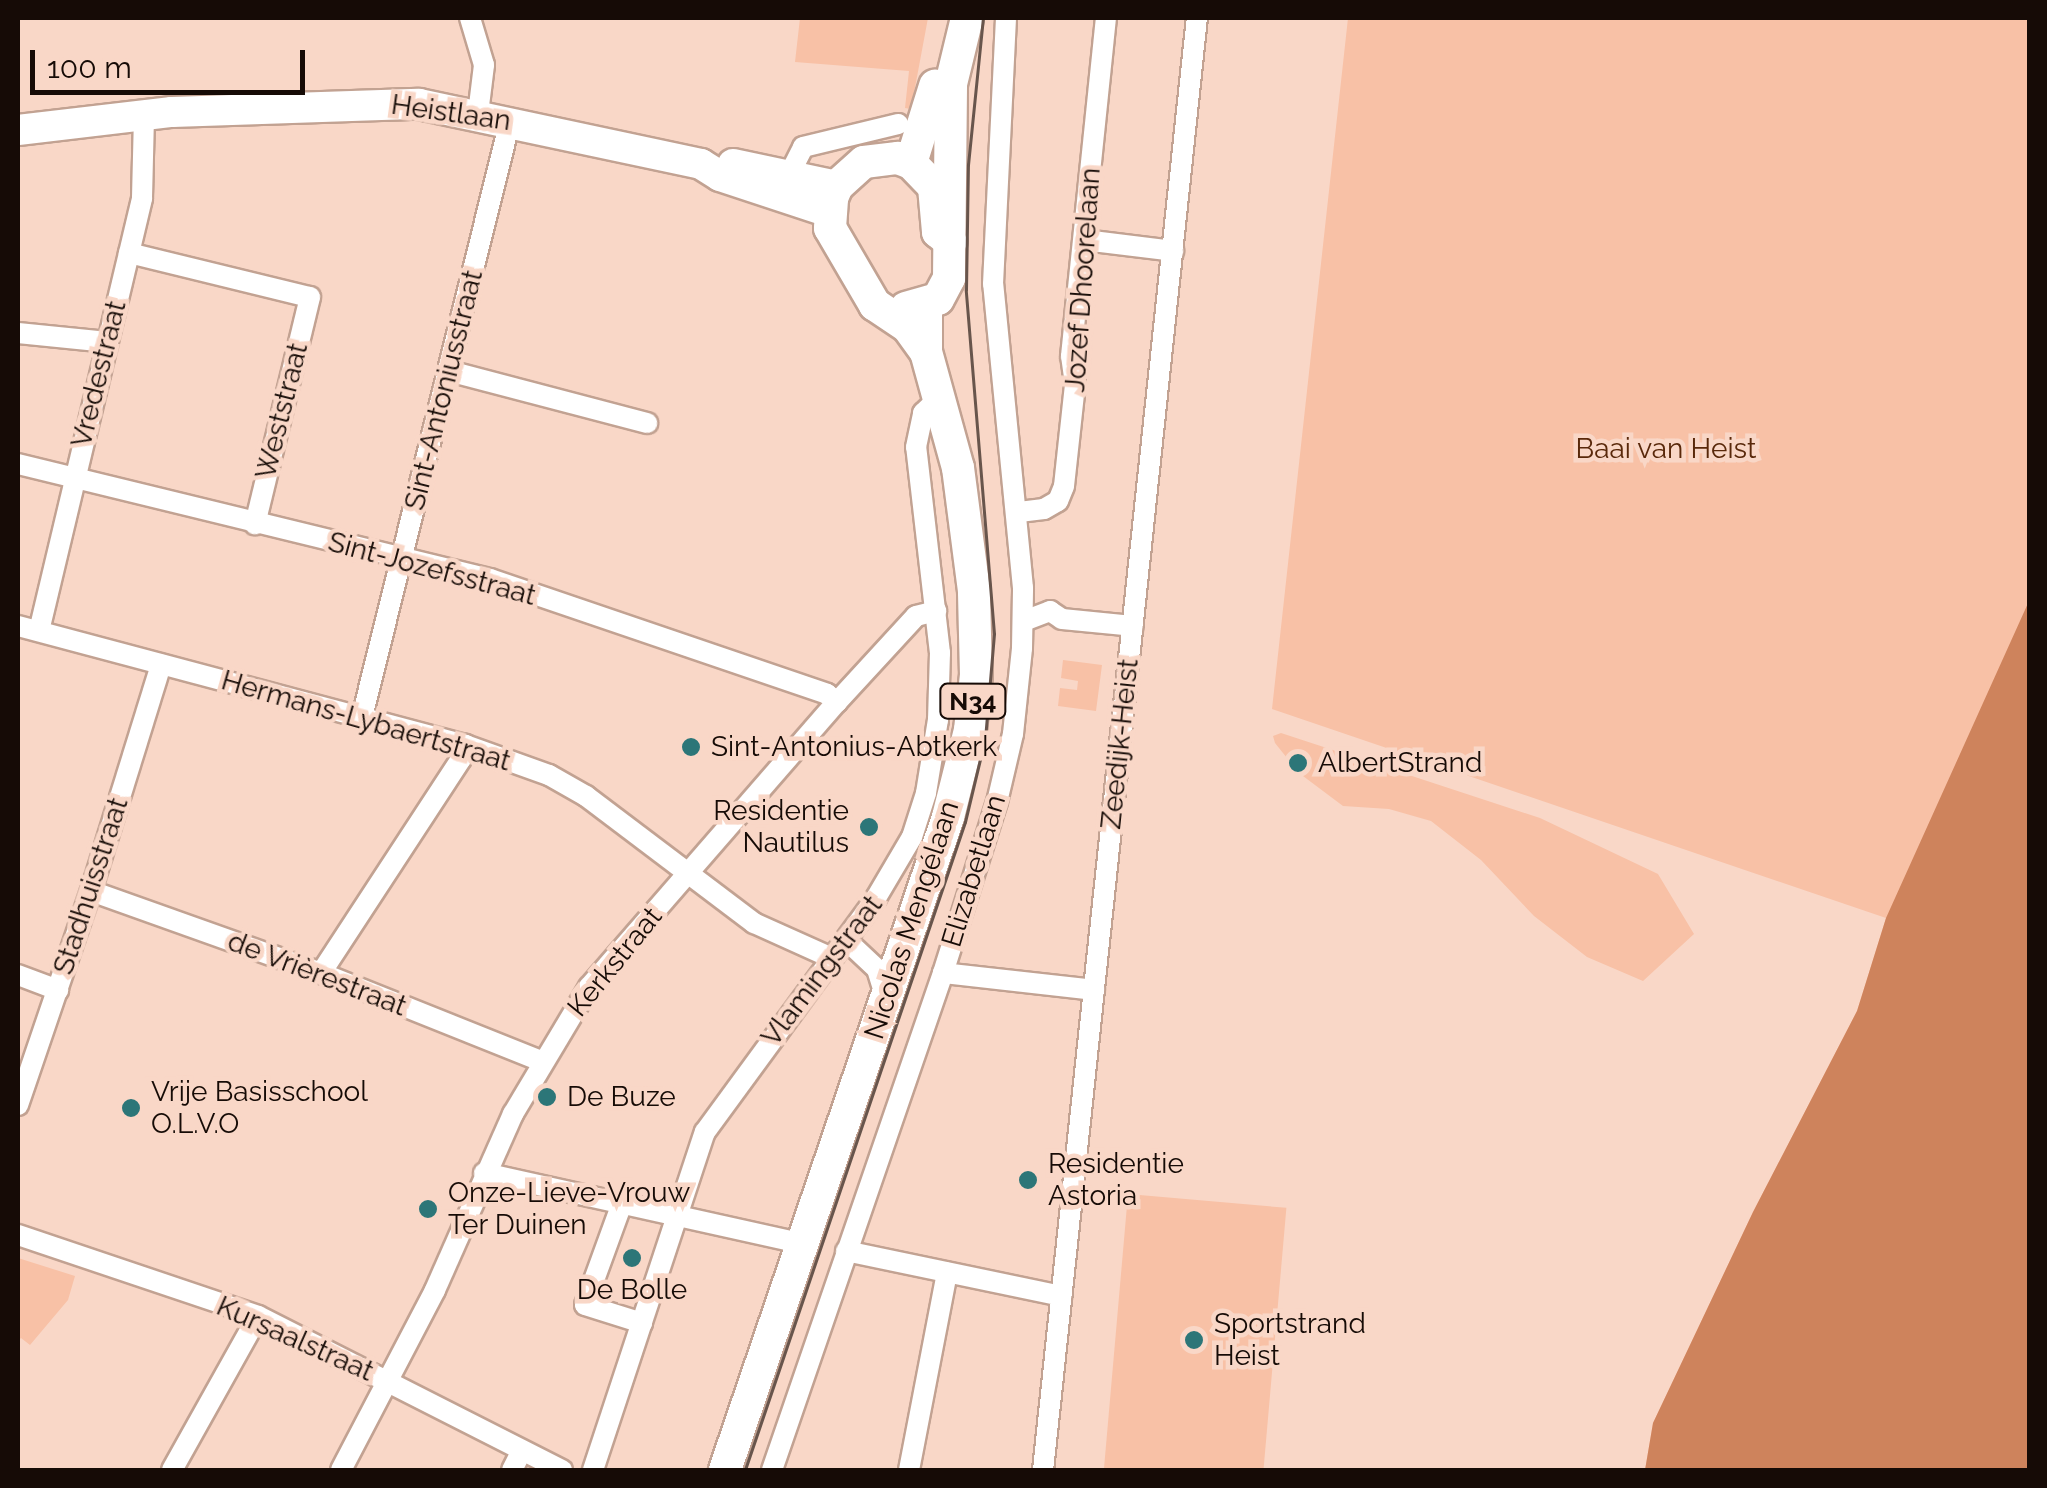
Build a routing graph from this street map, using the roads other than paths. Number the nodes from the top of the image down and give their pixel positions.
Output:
1 (470, 18) edge
2 (949, 18) edge
3 (967, 18) edge
4 (1006, 18) edge
5 (1019, 18) edge
6 (1106, 18) edge
7 (1197, 18) edge
8 (478, 114) junction
9 (144, 116) junction
10 (510, 121) junction
11 (898, 124) dead end
12 (18, 130) edge
13 (912, 163) junction
14 (700, 164) junction
15 (789, 175) junction
16 (998, 186) junction
17 (833, 199) junction
18 (1084, 240) junction
19 (951, 242) junction
20 (1172, 251) junction
21 (128, 254) junction
22 (875, 304) junction
23 (926, 306) junction
24 (18, 333) edge
25 (108, 342) junction
26 (926, 352) junction
27 (448, 371) junction
28 (940, 397) junction
29 (647, 423) dead end
30 (18, 464) edge
31 (74, 477) junction
32 (1019, 512) junction
33 (255, 524) junction
34 (404, 557) junction
35 (936, 611) junction
36 (1024, 621) junction
37 (1132, 626) junction
38 (28, 629) edge
39 (161, 664) junction
40 (836, 702) junction
41 (362, 717) junction
42 (465, 745) junction
43 (688, 873) junction
44 (91, 891) junction
45 (846, 940) junction
46 (832, 958) junction
47 (321, 973) junction
48 (942, 974) junction
49 (18, 976) edge
50 (58, 990) junction
51 (1094, 990) junction
52 (885, 994) junction
53 (541, 1061) junction
54 (18, 1105) edge
55 (484, 1173) junction
56 (621, 1206) junction
57 (676, 1216) junction
58 (18, 1235) edge
59 (801, 1243) junction
60 (846, 1251) junction
61 (948, 1272) junction
62 (1061, 1296) junction
63 (258, 1316) junction
64 (642, 1323) junction
65 (391, 1382) junction
66 (522, 1450) junction
67 (172, 1470) edge
68 (341, 1470) edge
69 (512, 1470) edge
70 (562, 1470) edge
71 (593, 1470) edge
72 (725, 1470) edge
73 (772, 1470) edge
74 (909, 1470) edge
75 (1043, 1470) edge

1 - 8 street
2 - 13 main road
3 - 19 main road, N34
4 - 16 street, Elizabetlaan
5 - 16 street, Elizabetlaan
6 - 18 street, Jozef Dhoorelaan
7 - 20 street, Zeedijk-Heist
8 - 9 main road, Heistlaan
8 - 10 main road, Heistlaan
9 - 12 main road, Heistlaan
9 - 21 street, Vredestraat
10 - 14 main road, Heistlaan
10 - 27 street, Sint-Antoniusstraat
11 - 15 street
13 - 17 main road
13 - 19 main road, N34
14 - 15 main road, Heistlaan
14 - 17 main road, Heistlaan
15 - 17 main road, Heistlaan
16 - 32 street, Elizabetlaan
17 - 22 main road, N34
18 - 20 street
18 - 32 street, Jozef Dhoorelaan
19 - 23 main road, N34
20 - 37 street, Zeedijk-Heist
21 - 25 street, Vredestraat
21 - 33 street, Weststraat
22 - 23 main road
22 - 26 main road, Nicolas Mengélaan / N34
23 - 26 main road, Nicolas Mengélaan / N34
24 - 25 street
25 - 31 street, Vredestraat
26 - 28 main road, Nicolas Mengélaan / N34
27 - 29 street
27 - 34 street, Sint-Antoniusstraat
28 - 35 street, Vlamingstraat
28 - 52 main road, Nicolas Mengélaan / N34
30 - 31 street, Sint-Jozefsstraat
31 - 33 street, Sint-Jozefsstraat
31 - 38 street, Vredestraat
32 - 36 street, Elizabetlaan
33 - 34 street, Sint-Jozefsstraat
34 - 40 street, Sint-Jozefsstraat
34 - 41 street, Sint-Antoniusstraat
35 - 40 street, Kerkstraat
35 - 45 street, Vlamingstraat
36 - 37 street
36 - 48 street, Elizabetlaan
37 - 51 street, Zeedijk-Heist
38 - 39 street, Hermans-Lybaertstraat
39 - 41 street, Hermans-Lybaertstraat
39 - 44 street, Stadhuisstraat
40 - 43 street, Kerkstraat
41 - 42 street, Hermans-Lybaertstraat
42 - 43 street, Hermans-Lybaertstraat
42 - 47 street
43 - 46 street, Hermans-Lybaertstraat
43 - 53 street, Kerkstraat
44 - 47 street, de Vrièrestraat
44 - 50 street, Stadhuisstraat
45 - 46 street, Vlamingstraat
45 - 52 street
46 - 57 street, Vlamingstraat
47 - 53 street, de Vrièrestraat
48 - 51 street
48 - 60 street, Elizabetlaan
49 - 50 street
50 - 54 street, Stadhuisstraat
51 - 62 street, Zeedijk-Heist
52 - 59 main road, Nicolas Mengélaan / N34
53 - 55 street, Kerkstraat
55 - 56 street
55 - 65 street, Kerkstraat
56 - 57 street
56 - 64 street
57 - 59 street
57 - 64 street, Vlamingstraat
58 - 63 street, Kursaalstraat
59 - 72 main road, Nicolas Mengélaan / N34
60 - 61 street
60 - 73 street, Elizabetlaan
61 - 62 street
61 - 74 street
62 - 75 street, Zeedijk-Heist
63 - 65 street, Kursaalstraat
63 - 67 street
64 - 71 street, Vlamingstraat
65 - 66 street, Kursaalstraat
65 - 68 street, Kerkstraat
66 - 69 street
66 - 70 street, Kursaalstraat

